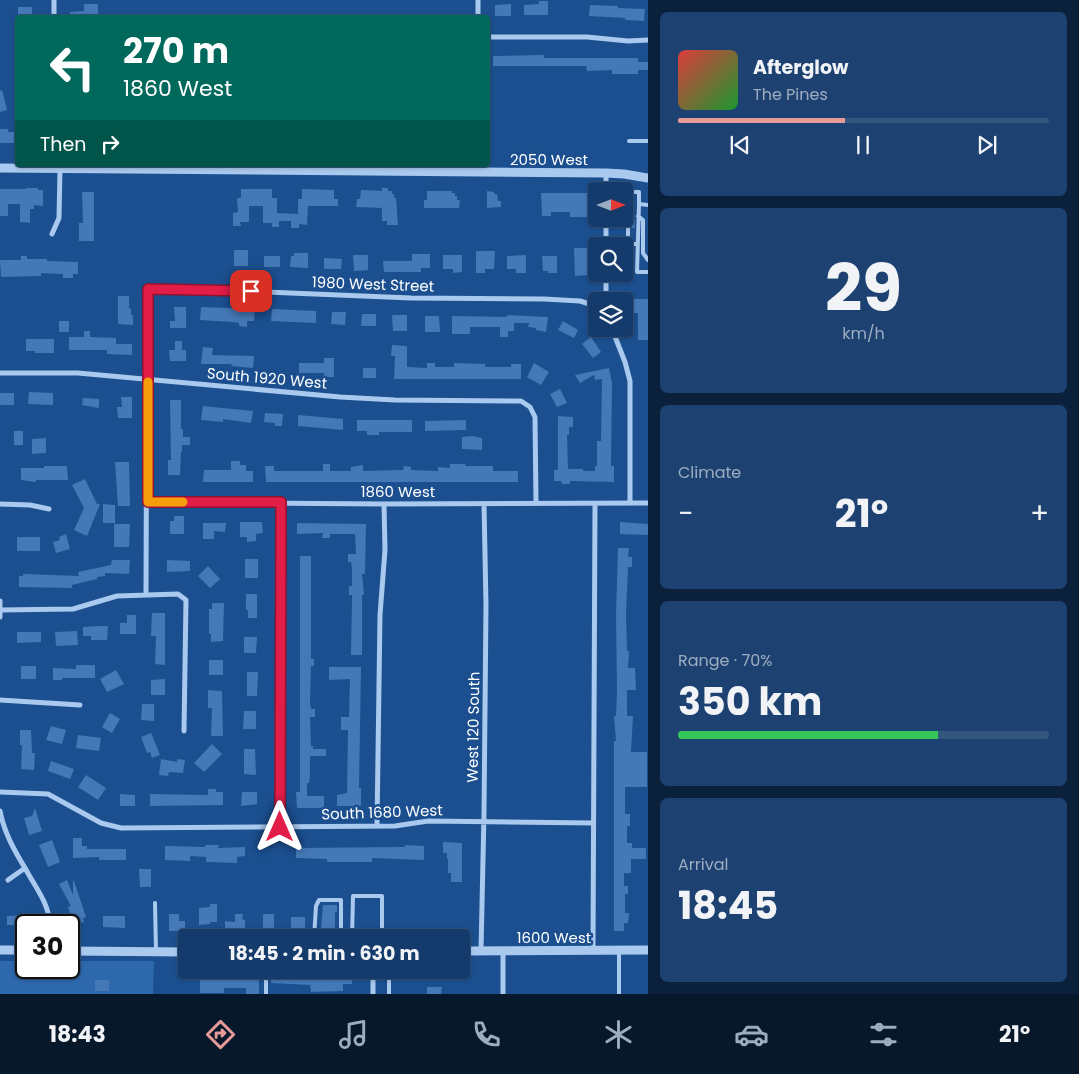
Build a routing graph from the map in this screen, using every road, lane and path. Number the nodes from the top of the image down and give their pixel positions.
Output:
1 (54, 0) edge
2 (478, 0) edge
3 (54, 15) edge
4 (478, 15) edge
5 (490, 36) edge
6 (648, 40) edge
7 (629, 141) dead end
8 (648, 141) edge
9 (0, 168) edge
10 (60, 169) junction
11 (606, 173) junction
12 (648, 178) edge
13 (606, 182) edge
14 (633, 192) edge
15 (638, 204) junction
16 (648, 204) edge
17 (638, 216) junction
18 (628, 228) dead end
19 (52, 234) dead end
20 (628, 237) edge
21 (633, 244) edge
22 (637, 244) junction
23 (648, 260) edge
24 (648, 272) edge
25 (588, 304) edge
26 (615, 337) edge
27 (0, 372) edge
28 (148, 380) junction
29 (148, 502) junction
30 (281, 502) junction
31 (536, 503) junction
32 (630, 503) junction
33 (648, 503) edge
34 (0, 504) edge
35 (384, 504) junction
36 (484, 504) junction
37 (594, 504) junction
38 (49, 508) dead end
39 (146, 594) junction
40 (0, 601) edge
41 (0, 610) edge
42 (0, 617) edge
43 (0, 700) edge
44 (80, 705) dead end
45 (184, 731) dead end
46 (0, 792) edge
47 (0, 811) edge
48 (484, 822) junction
49 (593, 823) junction
50 (376, 826) junction
51 (280, 827) junction
52 (25, 868) junction
53 (8, 880) dead end
54 (155, 903) dead end
55 (49, 914) edge
56 (315, 929) edge
57 (341, 929) edge
58 (352, 929) edge
59 (382, 929) edge
60 (0, 950) edge
61 (15, 950) edge
62 (593, 950) junction
63 (619, 950) junction
64 (648, 950) edge
65 (80, 951) edge
66 (470, 951) edge
67 (481, 951) junction
68 (503, 951) junction
69 (156, 952) junction
70 (178, 952) edge
71 (266, 979) edge
72 (373, 979) edge
73 (389, 979) edge
74 (266, 994) edge
75 (373, 994) edge
76 (389, 994) edge
77 (503, 994) edge
78 (619, 994) edge

1 - 3 street
2 - 4 street
5 - 6 street
7 - 8 lane
9 - 10 street, 2050 West
10 - 11 street, 2050 West
10 - 19 street
11 - 12 street, 2050 West
11 - 13 street
14 - 15 lane
15 - 16 lane
15 - 17 lane
17 - 22 lane
17 - 23 lane
18 - 20 lane
21 - 22 lane
22 - 24 lane
25 - 28 street, 1980 West Street
26 - 32 street
27 - 28 street, South 1920 West
28 - 29 street
28 - 31 street, South 1920 West
29 - 30 street, 1860 West
29 - 39 street
30 - 35 street, 1860 West
30 - 51 street
31 - 36 street, 1860 West
31 - 37 street, 1860 West
32 - 33 street, 1860 West
32 - 37 street, 1860 West
34 - 38 street
35 - 36 street, 1860 West
35 - 50 street
36 - 48 street, West 120 South
37 - 49 street
39 - 41 street
39 - 45 street
40 - 41 street
41 - 42 street
43 - 44 street
46 - 51 street, South 1680 West
47 - 52 street
48 - 49 street, South 1680 West
48 - 50 street, South 1680 West
48 - 67 street, West 120 South
49 - 62 street
50 - 51 street, South 1680 West
52 - 53 street
52 - 55 street
54 - 69 lane
56 - 57 lane
58 - 59 lane
60 - 61 street
62 - 63 street, 1600 West
62 - 68 street, 1600 West
63 - 64 street, 1600 West
63 - 78 lane
65 - 69 street
66 - 67 street, 1600 West
67 - 68 street, 1600 West
68 - 77 street
69 - 70 street
71 - 74 lane
72 - 75 street
73 - 76 lane

